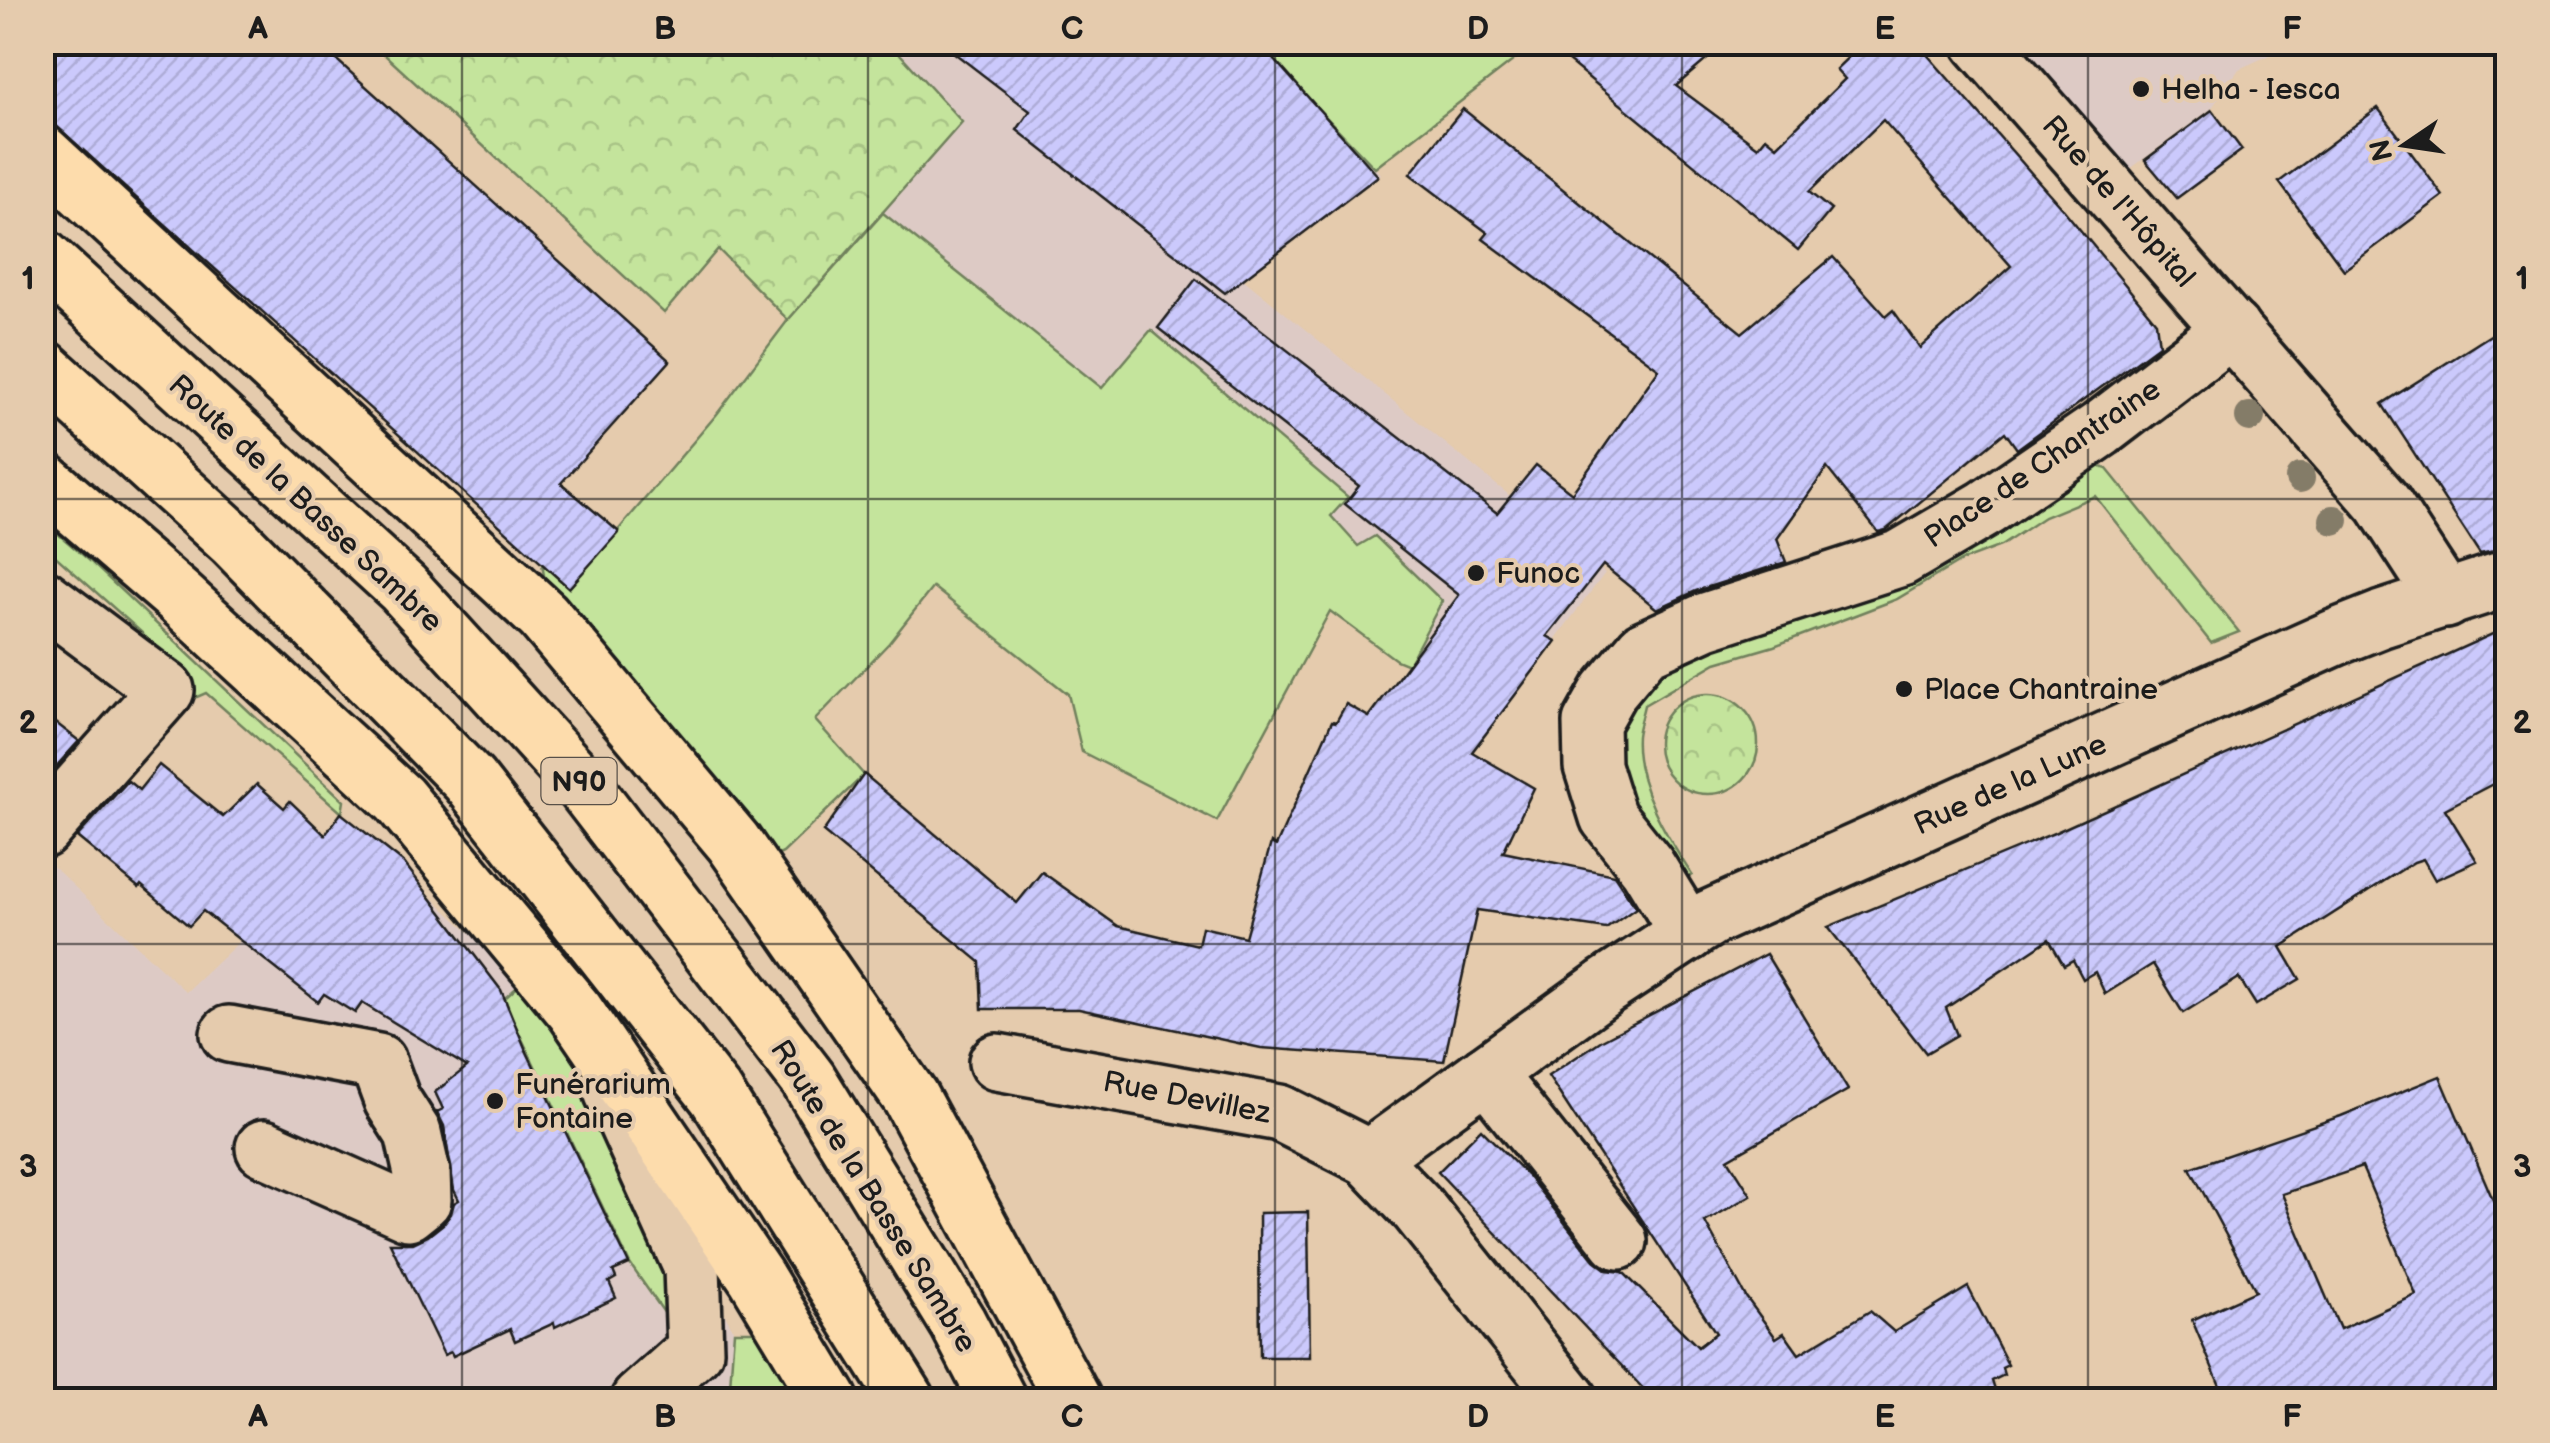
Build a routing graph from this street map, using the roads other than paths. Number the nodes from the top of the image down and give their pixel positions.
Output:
1 (1980, 42) edge
2 (42, 153) edge
3 (42, 258) edge
4 (2245, 345) junction
5 (42, 367) edge
6 (42, 479) edge
7 (2508, 578) edge
8 (42, 597) edge
9 (2446, 600) junction
10 (42, 830) edge
11 (1688, 933) junction
12 (575, 1011) junction
13 (228, 1034) dead end
14 (997, 1062) dead end
15 (1486, 1073) junction
16 (264, 1148) dead end
17 (1369, 1158) junction
18 (1619, 1241) dead end
19 (639, 1400) edge
20 (830, 1400) edge
21 (907, 1400) edge
22 (998, 1400) edge
23 (1073, 1400) edge
24 (1570, 1400) edge

1 - 4 street, Rue de l'Hôpital
2 - 23 highway
3 - 22 highway, Route de la Basse Sambre / N90
4 - 9 street
4 - 11 street, Place de Chantraine
5 - 21 highway, N90
6 - 12 highway
7 - 9 street, Rue de la Lune
8 - 10 street
9 - 11 street, Rue de la Lune
11 - 15 street, Rue de la Lune
12 - 19 street
12 - 20 highway
13 - 16 street
14 - 17 street, Rue Devillez
15 - 17 street
15 - 18 street
17 - 24 street, Rue Devillez

